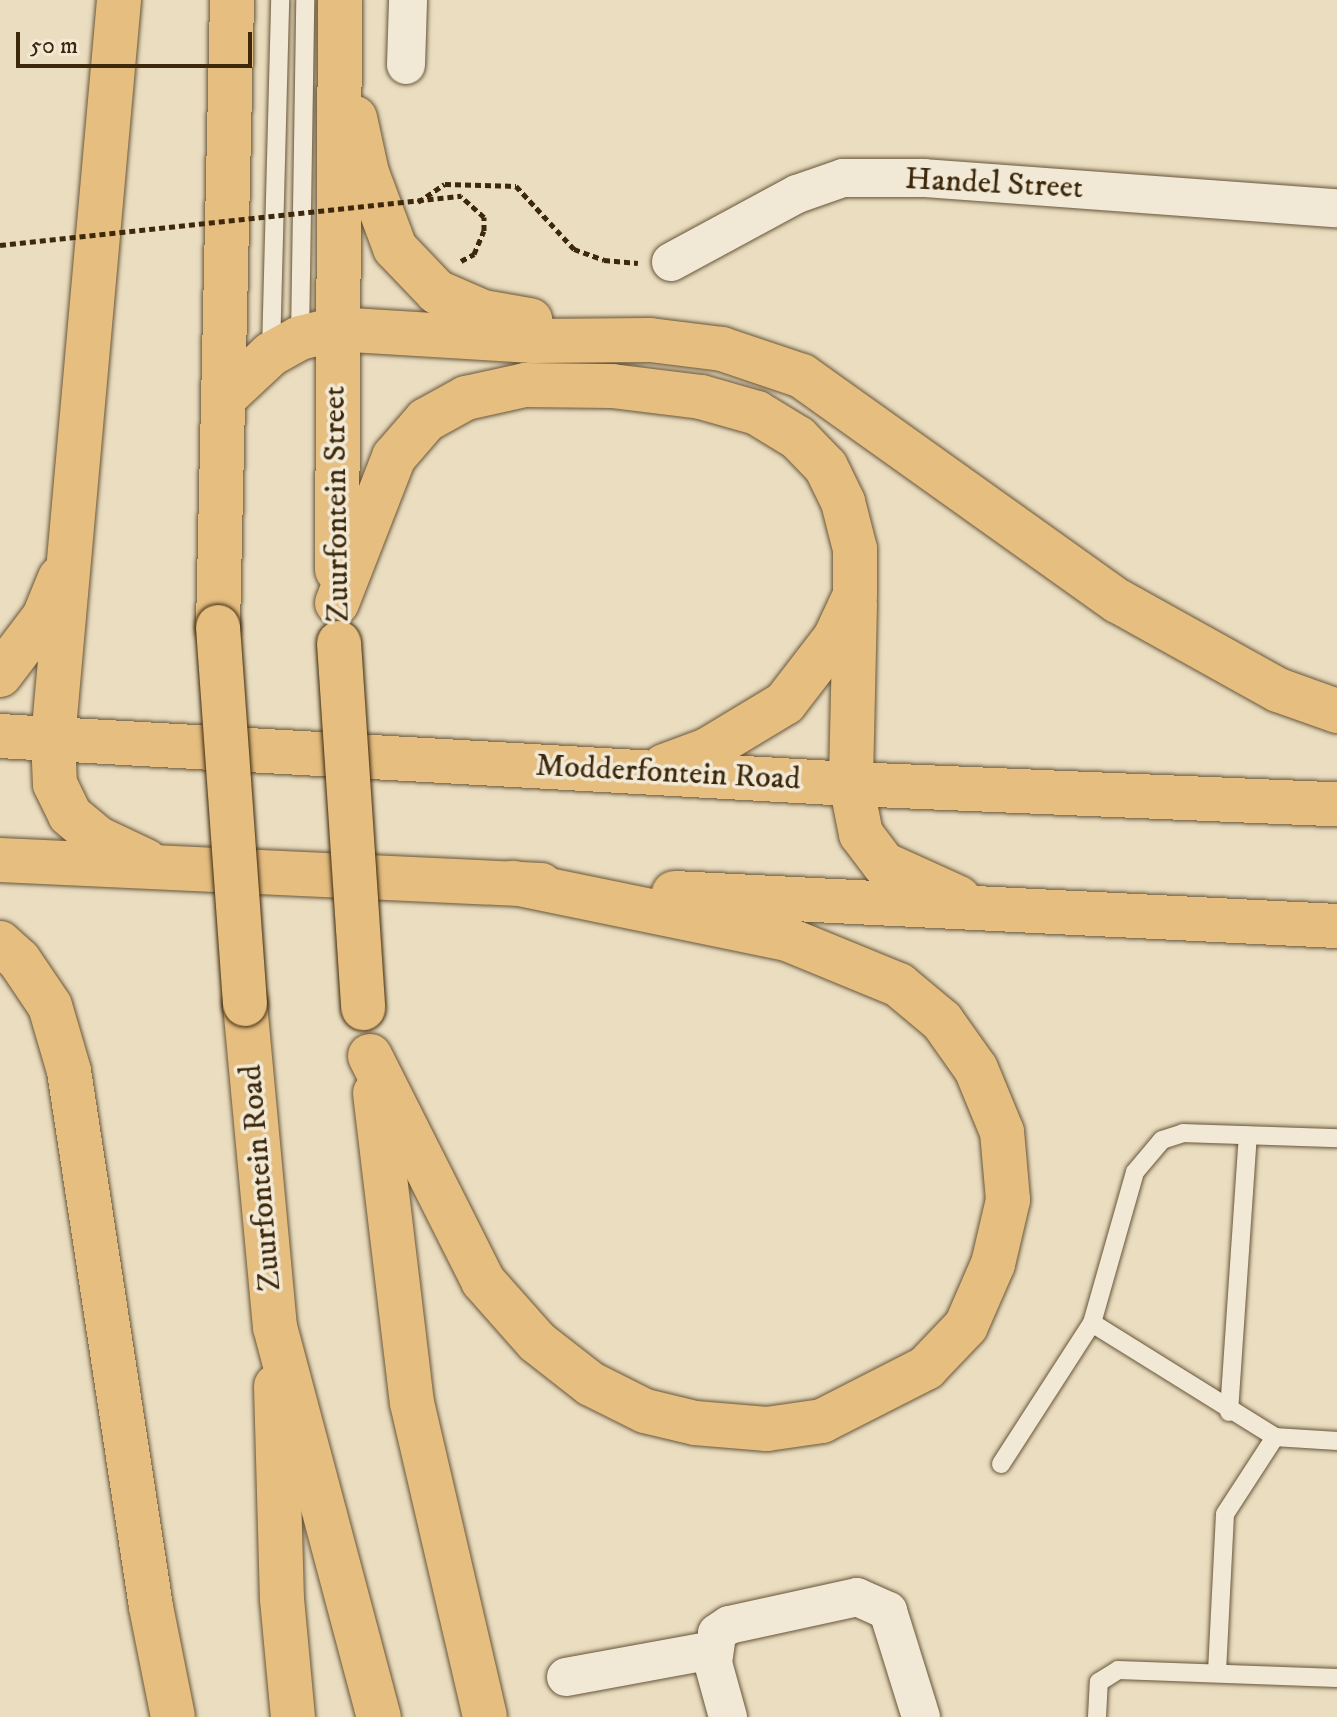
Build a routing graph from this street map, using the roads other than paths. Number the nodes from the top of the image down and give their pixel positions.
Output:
1 (119, 0) edge
2 (232, 0) edge
3 (280, 0) edge
4 (305, 0) edge
5 (340, 0) edge
6 (408, 0) edge
7 (339, 50) junction
8 (406, 65) dead end
9 (1337, 208) edge
10 (671, 262) road end
11 (302, 340) junction
12 (650, 340) junction
13 (225, 397) junction
14 (69, 557) junction
15 (855, 595) junction
16 (338, 623) junction
17 (0, 675) edge
18 (1337, 711) edge
19 (0, 736) edge
20 (53, 739) junction
21 (654, 770) junction
22 (851, 784) junction
23 (1337, 804) edge
24 (0, 860) edge
25 (175, 870) junction
26 (513, 883) junction
27 (984, 906) junction
28 (1337, 926) edge
29 (0, 943) edge
30 (370, 1056) junction
31 (1248, 1136) junction
32 (1337, 1138) edge
33 (1092, 1323) junction
34 (275, 1327) junction
35 (1229, 1412) junction
36 (1275, 1437) junction
37 (1337, 1441) edge
38 (1001, 1464) dead end
39 (713, 1650) junction
40 (1217, 1672) junction
41 (566, 1677) dead end
42 (1337, 1678) edge
43 (173, 1717) edge
44 (293, 1717) edge
45 (379, 1717) edge
46 (485, 1717) edge
47 (728, 1717) edge
48 (921, 1717) edge
49 (1097, 1717) edge

1 - 14 main road
2 - 13 main road
3 - 11 lane
4 - 11 lane
5 - 7 main road, Zuurfontein Street
6 - 8 street
7 - 11 main road, Zuurfontein Street
7 - 12 main road
9 - 10 street, Handel Street
11 - 12 main road
11 - 13 main road
11 - 16 main road, Zuurfontein Street
12 - 18 main road
13 - 34 main road, Zuurfontein Road, bridge
14 - 17 main road
14 - 20 main road
15 - 16 main road
15 - 21 main road
15 - 22 main road
16 - 30 main road, Zuurfontein Street, bridge
19 - 20 main road, Modderfontein Road
20 - 21 main road, Modderfontein Road
20 - 25 main road
21 - 22 main road, Modderfontein Road
22 - 23 main road, Modderfontein Road
22 - 27 main road
24 - 25 main road
25 - 26 main road
26 - 27 main road
26 - 30 main road
27 - 28 main road
29 - 43 main road
30 - 46 main road
31 - 32 lane
31 - 33 lane
31 - 35 lane
33 - 35 lane
33 - 38 lane
34 - 44 main road
34 - 45 main road, Zuurfontein Road
35 - 36 lane
36 - 37 lane
36 - 40 lane
39 - 41 street
39 - 47 street
39 - 48 street
40 - 42 lane
40 - 49 lane

